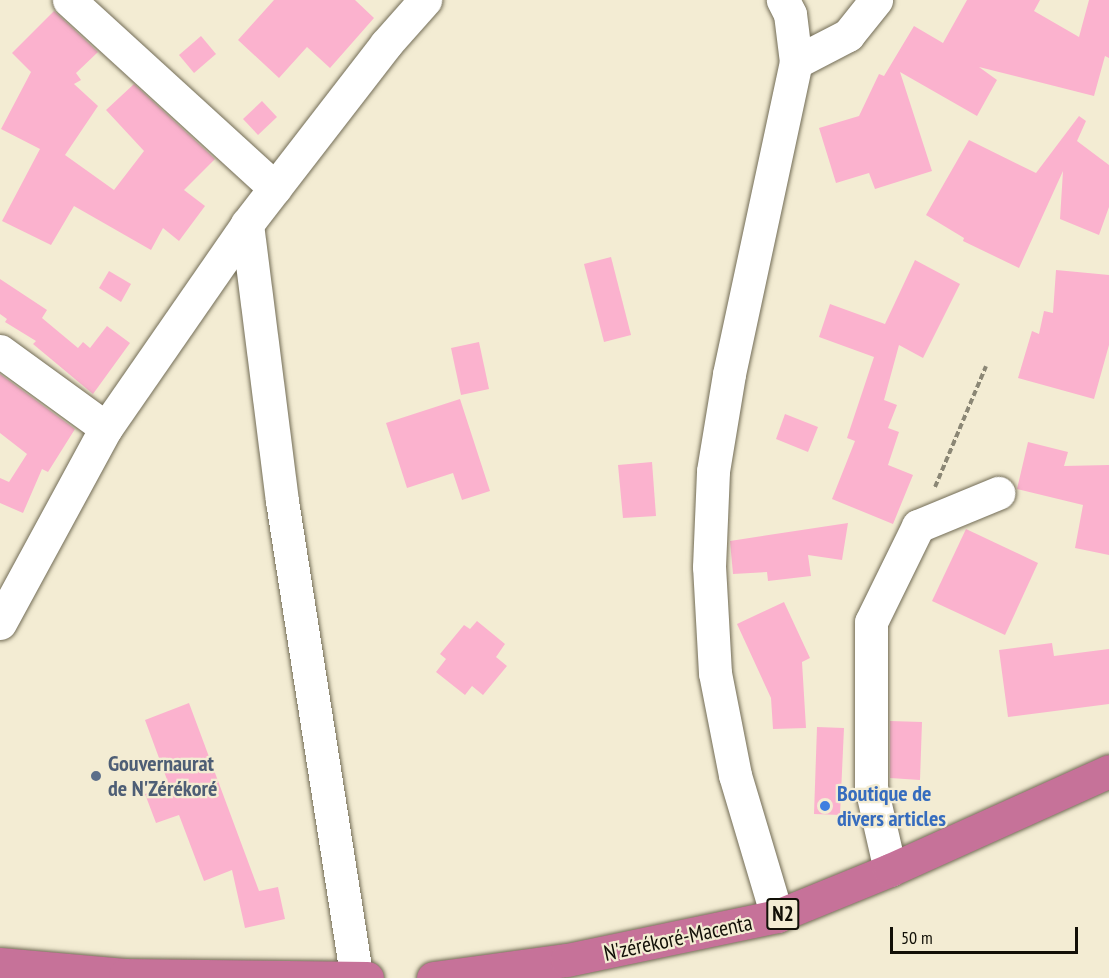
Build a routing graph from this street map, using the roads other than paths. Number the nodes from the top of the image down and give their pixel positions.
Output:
1 (69, 0) edge
2 (425, 0) edge
3 (783, 0) edge
4 (876, 0) edge
5 (796, 62) junction
6 (275, 188) junction
7 (247, 224) junction
8 (0, 351) edge
9 (106, 428) junction
10 (998, 493) dead end
11 (0, 623) edge
12 (1109, 771) edge
13 (891, 870) junction
14 (777, 916) junction
15 (0, 964) edge
16 (360, 977) edge
17 (433, 978) edge

1 - 6 street
2 - 6 street
3 - 5 street
4 - 5 street
5 - 14 street
6 - 7 street
7 - 9 street
7 - 16 street
8 - 9 street
9 - 11 street
10 - 13 street
12 - 13 highway, N'zérékoré-Macenta / N2
13 - 14 highway, N'zérékoré-Macenta / N2
14 - 17 highway, N'zérékoré-Macenta / N2
15 - 16 highway

